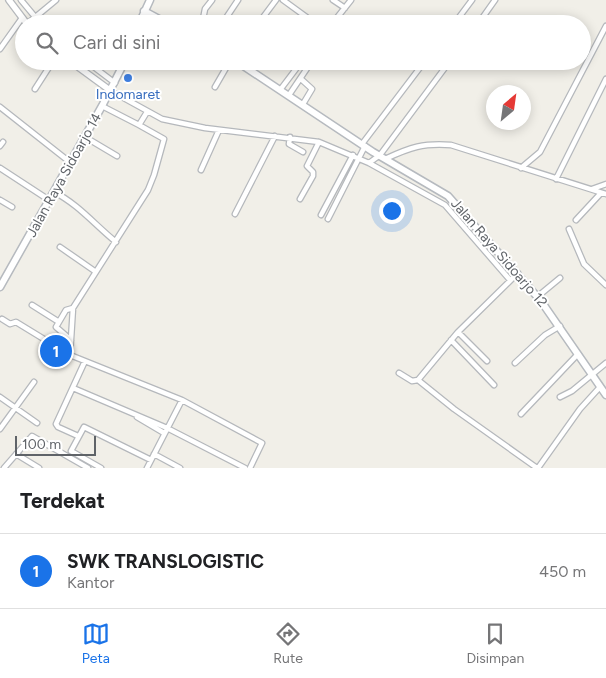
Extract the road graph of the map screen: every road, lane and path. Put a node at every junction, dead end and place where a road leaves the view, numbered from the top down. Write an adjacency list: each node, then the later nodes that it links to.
1 (9, 0): 15 (street)
2 (21, 0): 16 (street)
3 (56, 0): 17 (street)
4 (150, 0): 14 (main road)
5 (212, 0): 20 (street)
6 (238, 0): 21 (street)
7 (276, 0): 22 (street)
8 (284, 0): 23 (street)
9 (333, 0): 13 (street)
10 (351, 0): 13 (street)
11 (472, 0): 25 (street)
12 (495, 0): 26 (street)
13 (345, 8): 24 (street)
14 (144, 11): 18 (main road); 19 (main road)
15 (24, 15)
16 (27, 15)
17 (36, 15)
18 (142, 15)
19 (151, 15)
20 (204, 15)
21 (228, 15)
22 (265, 15)
23 (304, 15)
24 (339, 15)
25 (461, 15)
26 (484, 15)
27 (606, 26): 30 (street)
28 (15, 34): 29 (street)
29 (0, 49)
30 (591, 55)
31 (46, 70): 46 (street)
32 (85, 70): 44 (street)
33 (95, 70): 44 (street)
34 (121, 70): 44 (main road, Jalan Raya Sidoarjo 14)
35 (225, 70): 45 (street)
36 (250, 70): 47 (main road, Jalan Raya Sidoarjo 12)
37 (295, 70): 47 (street)
38 (306, 70): 42 (street)
39 (418, 70): 59 (street)
40 (443, 70): 62 (street)
41 (583, 70): 65 (street)
42 (301, 79): 48 (street); 49 (street)
43 (606, 79): 68 (street)
44 (113, 87): 50 (main road, Jalan Raya Sidoarjo 14); 52 (street)
45 (215, 87)
46 (34, 89)
47 (280, 90): 48 (main road, Jalan Raya Sidoarjo 12)
48 (289, 95): 49 (main road, Jalan Raya Sidoarjo 12)
49 (303, 104): 59 (main road, Jalan Raya Sidoarjo 12)
50 (102, 106): 53 (street); 56 (main road, Jalan Raya Sidoarjo 14)
51 (0, 107): 63 (street)
52 (147, 112): 53 (street); 54 (street)
53 (139, 125): 82 (street)
54 (220, 130): 55 (street); 66 (street)
55 (275, 136): 57 (street); 77 (street)
56 (85, 137): 61 (street); 63 (main road, Jalan Raya Sidoarjo 14)
57 (290, 138): 58 (street); 60 (street)
58 (319, 142): 59 (street); 73 (street)
59 (360, 151): 62 (main road, Jalan Raya Sidoarjo 12); 62 (street); 78 (street); 79 (street)
60 (303, 152)
61 (117, 156)
62 (377, 159): 65 (street); 67 (main road, Jalan Raya Sidoarjo 12); 67 (street)
63 (70, 162): 71 (main road, Jalan Raya Sidoarjo 14)
64 (0, 168): 75 (street)
65 (521, 168): 68 (street)
66 (201, 170)
67 (394, 171): 85 (main road, Jalan Raya Sidoarjo 12)
68 (556, 179): 70 (street)
69 (606, 184): 70 (street)
70 (590, 189): 72 (street)
71 (54, 192): 75 (main road, Jalan Raya Sidoarjo 14); 82 (street)
72 (604, 194): 80 (street)
73 (300, 199)
74 (0, 200): 76 (street)
75 (49, 200): 88 (main road, Jalan Raya Sidoarjo 14)
76 (12, 207)
77 (235, 214)
78 (321, 215)
79 (328, 219)
80 (576, 220)
81 (569, 229): 87 (street)
82 (116, 242): 84 (street)
83 (60, 247): 84 (street)
84 (96, 272): 91 (street)
85 (514, 277): 89 (main road, Jalan Raya Sidoarjo 12); 95 (street)
86 (560, 278): 89 (street)
87 (606, 285)
88 (0, 287)
89 (537, 297): 94 (main road, Jalan Raya Sidoarjo 12)
90 (32, 305): 93 (street)
91 (73, 308): 93 (street); 96 (street)
92 (2, 319): 98 (street)
93 (59, 322): 96 (street)
94 (557, 328): 99 (main road, Jalan Raya Sidoarjo 12); 102 (street)
95 (458, 332): 97 (street); 101 (street)
96 (71, 340): 98 (street)
97 (451, 340): 106 (street); 108 (street)
98 (70, 355): 100 (street)
99 (576, 356): 105 (main road, Jalan Raya Sidoarjo 12); 116 (street)
100 (85, 361): 109 (street); 114 (street)
101 (487, 361)
102 (515, 363)
103 (606, 363): 105 (street)
104 (400, 373): 106 (street)
105 (589, 377): 110 (main road, Jalan Raya Sidoarjo 12); 113 (street)
106 (418, 380): 124 (street)
107 (34, 382): 115 (street)
108 (494, 385)
109 (73, 388): 119 (street); 120 (street)
110 (597, 389): 111 (main road, Jalan Raya Sidoarjo 12); 133 (street)
111 (606, 395)
112 (0, 397): 115 (street)
113 (560, 397)
114 (182, 400): 119 (street); 132 (street)
115 (17, 408): 117 (street); 118 (street)
116 (521, 414)
117 (38, 423)
118 (0, 429)
119 (166, 430): 122 (street); 131 (street)
120 (78, 436): 123 (street); 128 (street)
121 (16, 454): 125 (street); 126 (street); 127 (street)
122 (154, 454): 123 (street); 130 (street)
123 (151, 460): 129 (street)
124 (530, 466): 133 (street)
125 (4, 468)
126 (40, 468)
127 (88, 468)
128 (101, 468)
129 (147, 468)
130 (180, 468)
131 (245, 468)
132 (250, 468)
133 (537, 468)

